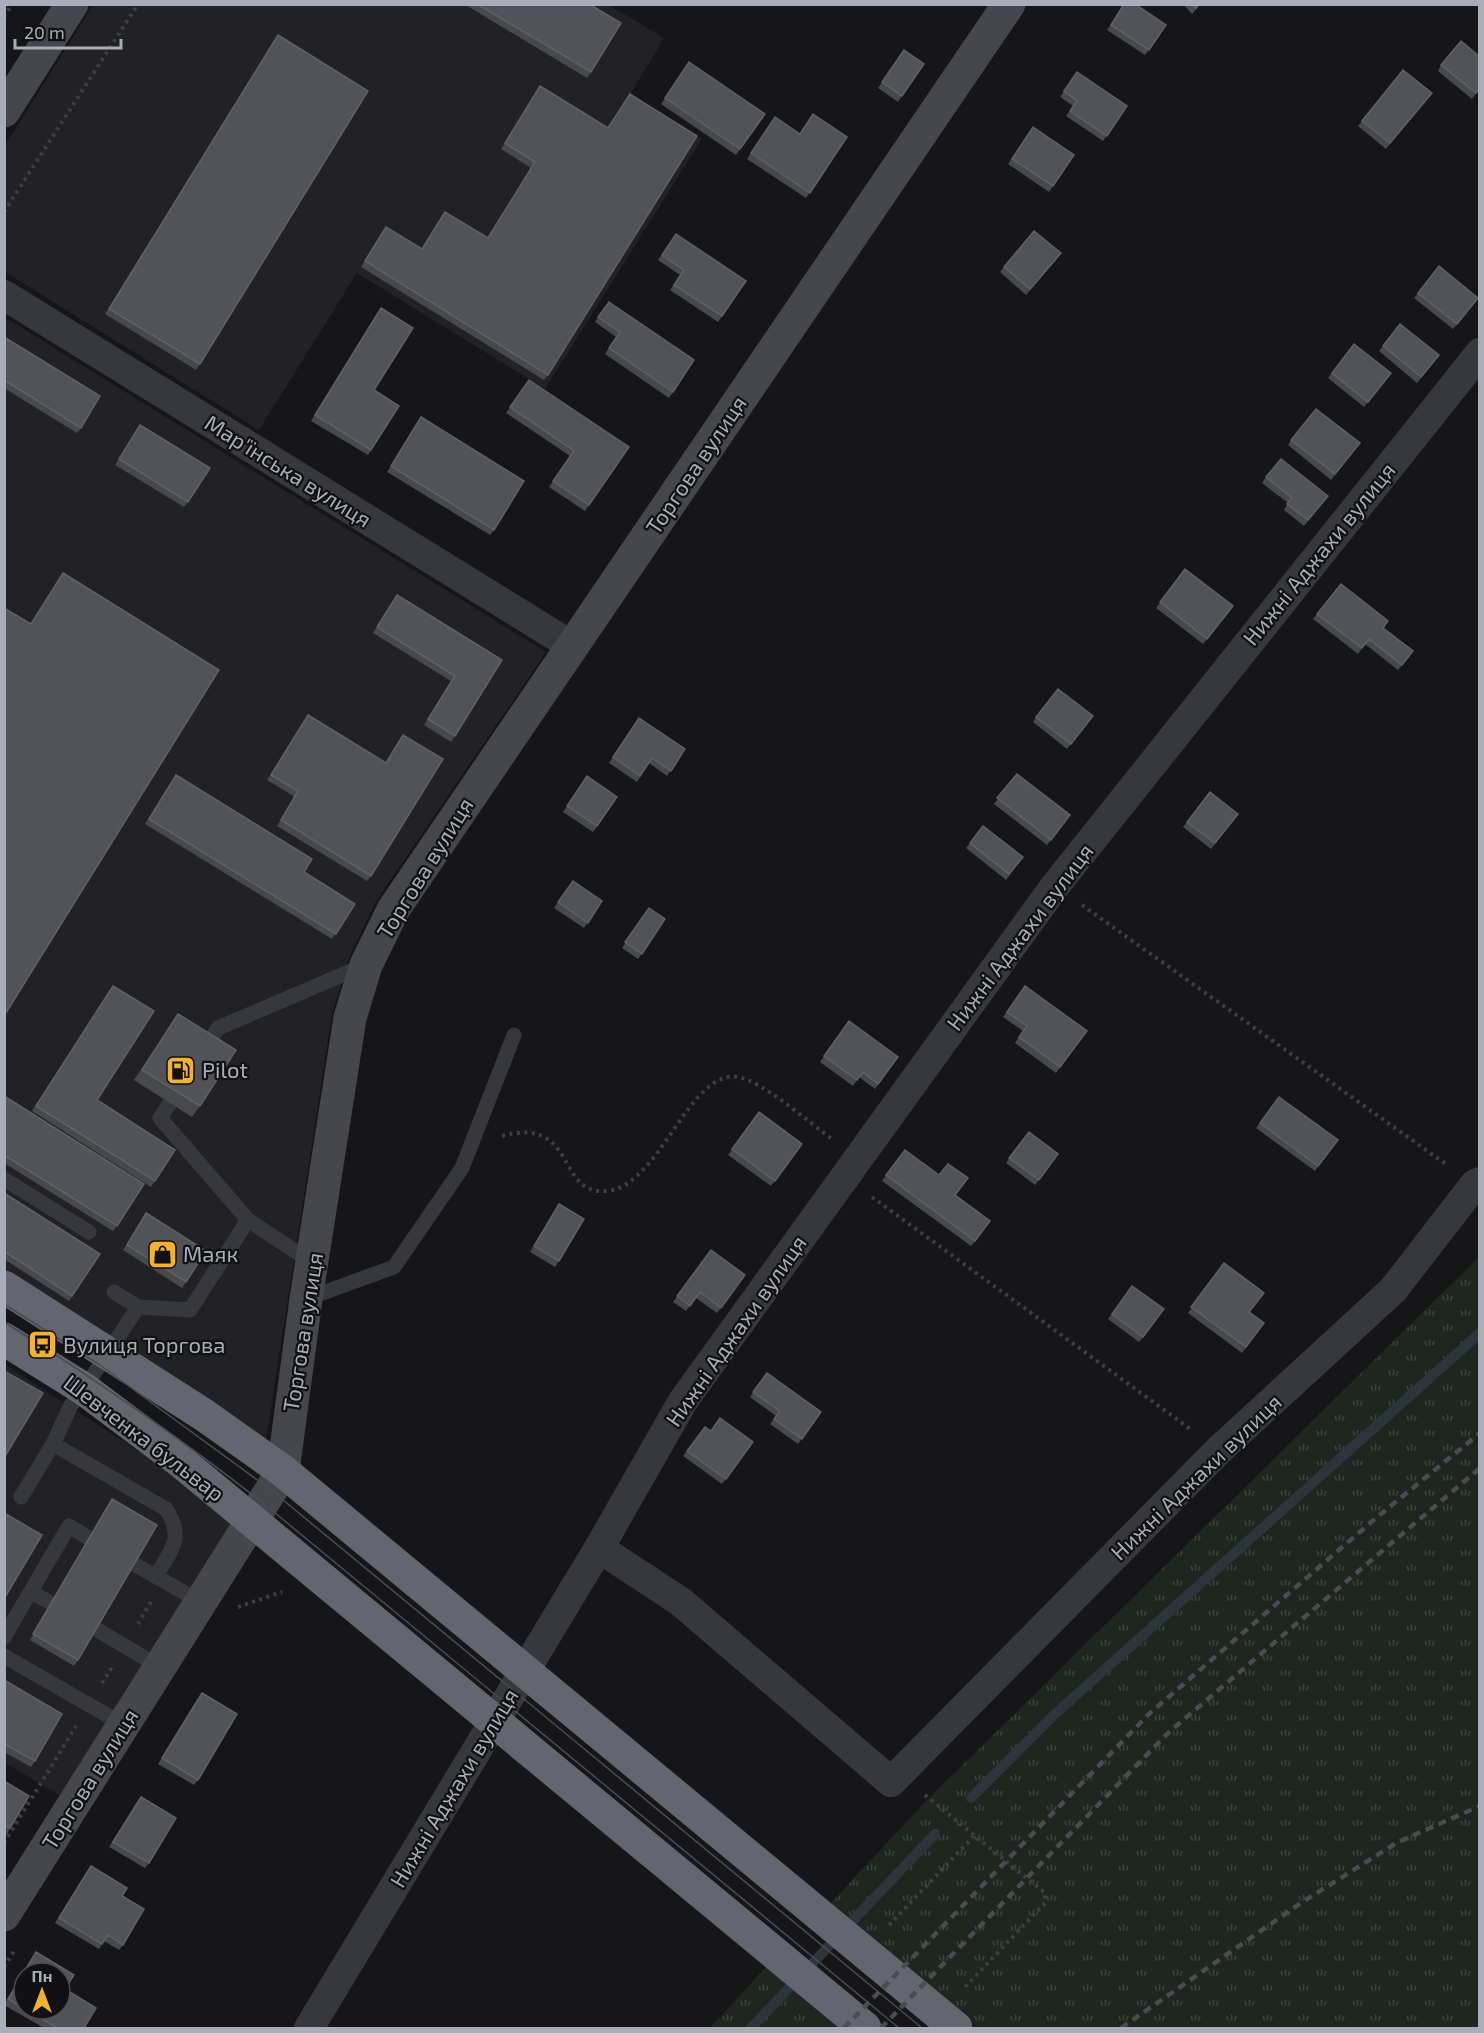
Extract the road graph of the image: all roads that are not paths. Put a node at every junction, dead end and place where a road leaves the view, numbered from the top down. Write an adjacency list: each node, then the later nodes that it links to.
1 (72, 4): 3 (street)
2 (1009, 4): 6 (street, Торгова вулиця)
3 (4, 111)
4 (4, 295): 6 (street, Мар'їнська вулиця)
5 (1479, 353): 28 (street, Нижні Аджахи вулиця)
6 (572, 646): 7 (street, Торгова вулиця)
7 (366, 965): 9 (lane); 15 (street, Торгова вулиця)
8 (514, 1035): 18 (lane)
9 (206, 1047)
10 (170, 1103): 13 (lane)
11 (4, 1179): 14 (lane)
12 (1477, 1183): 28 (street, Нижні Аджахи вулиця)
13 (248, 1220): 15 (lane); 19 (lane)
14 (89, 1232)
15 (314, 1263): 18 (street, Торгова вулиця)
16 (4, 1287): 21 (highway, Шевченка бульвар)
17 (114, 1292): 19 (lane)
18 (306, 1299): 24 (street, Торгова вулиця)
19 (138, 1307): 21 (lane)
20 (4, 1339): 22 (highway, Шевченка бульвар)
21 (108, 1353): 22 (lane); 24 (highway, Шевченка бульвар)
22 (84, 1389): 23 (lane); 26 (highway, Шевченка бульвар)
23 (52, 1444): 25 (lane); 30 (lane)
24 (283, 1472): 26 (street, Торгова вулиця); 42 (highway, Шевченка бульвар)
25 (21, 1497)
26 (252, 1521): 32 (street, Торгова вулиця); 41 (highway, Шевченка бульвар)
27 (89, 1538): 31 (lane)
28 (599, 1548): 40 (street, Нижні Аджахи вулиця)
29 (134, 1564): 30 (lane)
30 (160, 1578): 32 (lane)
31 (31, 1592): 33 (lane); 35 (lane)
32 (201, 1602): 37 (street, Торгова вулиця)
33 (51, 1603)
34 (96, 1629): 37 (lane)
35 (4, 1637)
36 (4, 1656): 38 (lane)
37 (160, 1667): 38 (street, Торгова вулиця)
38 (124, 1725): 39 (street, Торгова вулиця)
39 (4, 1915)
40 (309, 2028)
41 (865, 2028)
42 (956, 2028)

